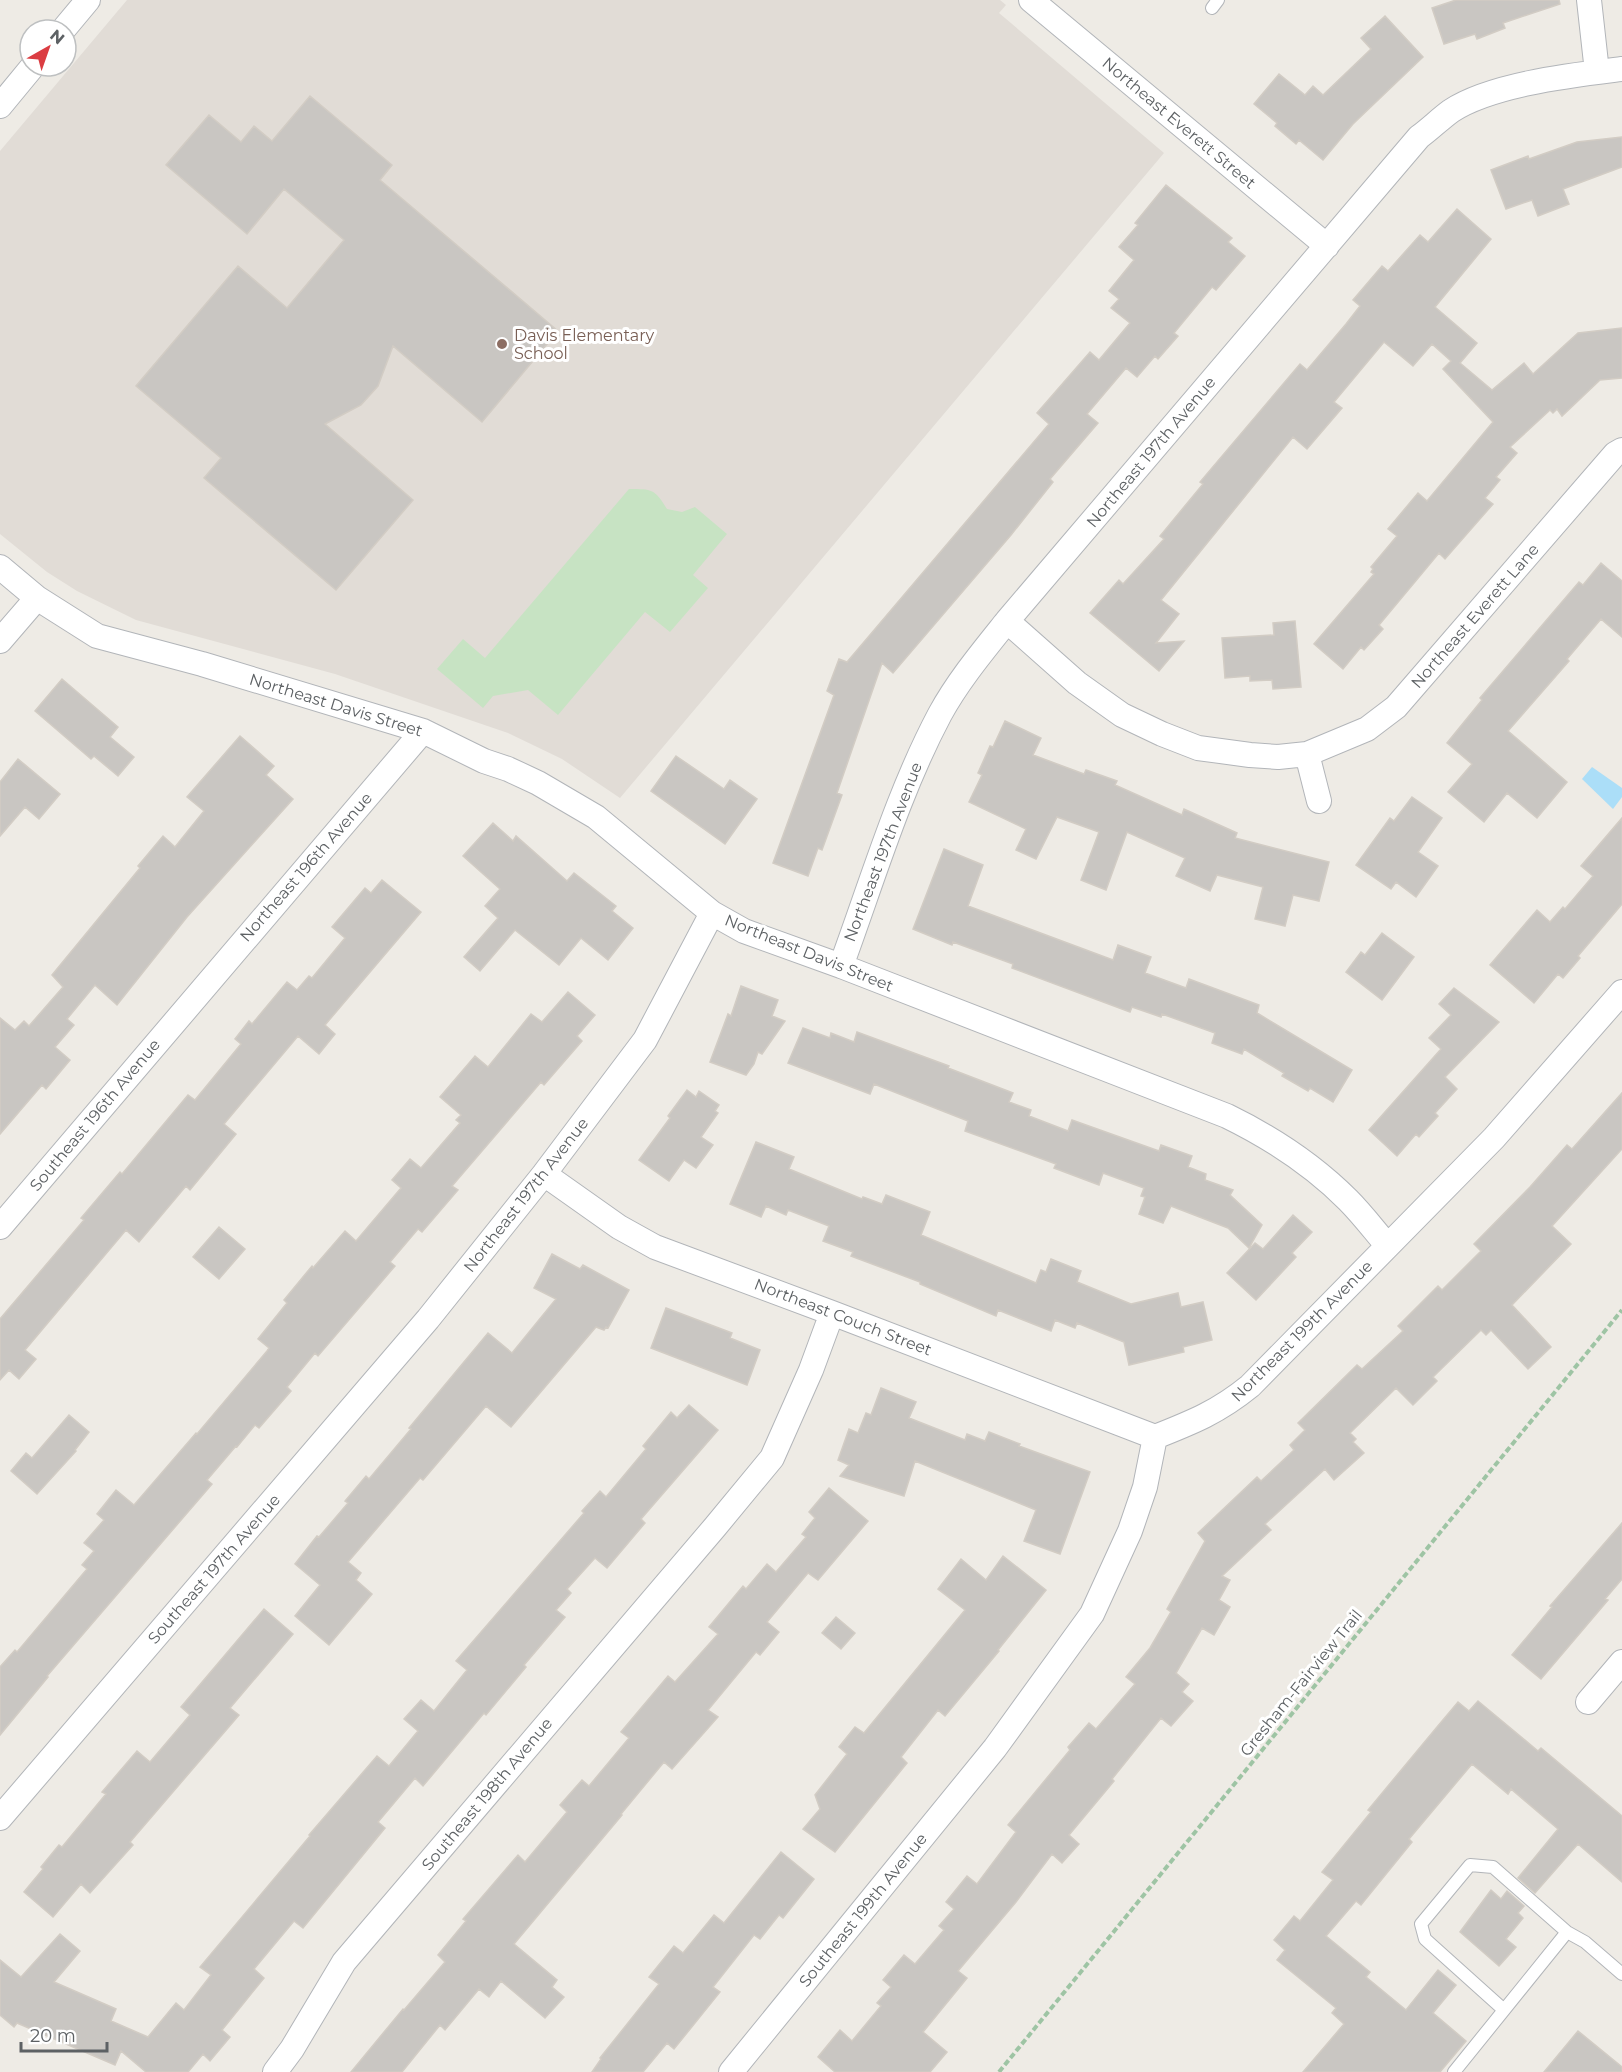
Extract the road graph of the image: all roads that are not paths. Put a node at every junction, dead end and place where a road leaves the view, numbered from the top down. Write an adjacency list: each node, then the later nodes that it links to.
1 (88, 0): 4 (street)
2 (1031, 0): 9 (street, Northeast Everett Street)
3 (1589, 0): 6 (street)
4 (73, 18)
5 (1622, 69): 6 (street, Northeast 197th Avenue)
6 (1597, 72): 9 (street, Northeast 197th Avenue)
7 (20, 78): 8 (street)
8 (3, 94)
9 (1327, 246): 13 (street, Northeast 197th Avenue)
10 (1622, 450): 16 (street, Northeast Everett Lane)
11 (0, 567): 12 (street, Northeast Davis Street)
12 (37, 598): 14 (street); 15 (street, Northeast Davis Street)
13 (1007, 621): 16 (street, Northeast Everett Lane); 19 (street, Northeast 197th Avenue)
14 (0, 641)
15 (423, 731): 18 (street, Northeast Davis Street); 21 (street, Northeast 196th Avenue)
16 (1307, 754): 17 (street)
17 (1319, 801)
18 (712, 913): 19 (street, Northeast Davis Street); 22 (street, Northeast 197th Avenue)
19 (841, 966): 24 (street, Northeast Davis Street)
20 (1622, 992): 24 (street, Northeast 199th Avenue)
21 (190, 1003): 23 (street, Southeast 196th Avenue)
22 (544, 1174): 25 (street, Northeast Couch Street); 26 (street, Northeast 197th Avenue)
23 (0, 1227)
24 (1387, 1245): 27 (street, Northeast 199th Avenue)
25 (832, 1313): 27 (street, Northeast Couch Street); 34 (street, Southeast 198th Avenue)
26 (428, 1319): 30 (street, Southeast 197th Avenue)
27 (1155, 1437): 35 (street, Southeast 199th Avenue)
28 (1622, 1662): 29 (street)
29 (1588, 1702)
30 (0, 1818)
31 (1567, 1932): 32 (lane); 33 (lane); 33 (lane)
32 (1622, 1974)
33 (1504, 2010): 36 (lane)
34 (275, 2072)
35 (731, 2072)
36 (1454, 2072)

